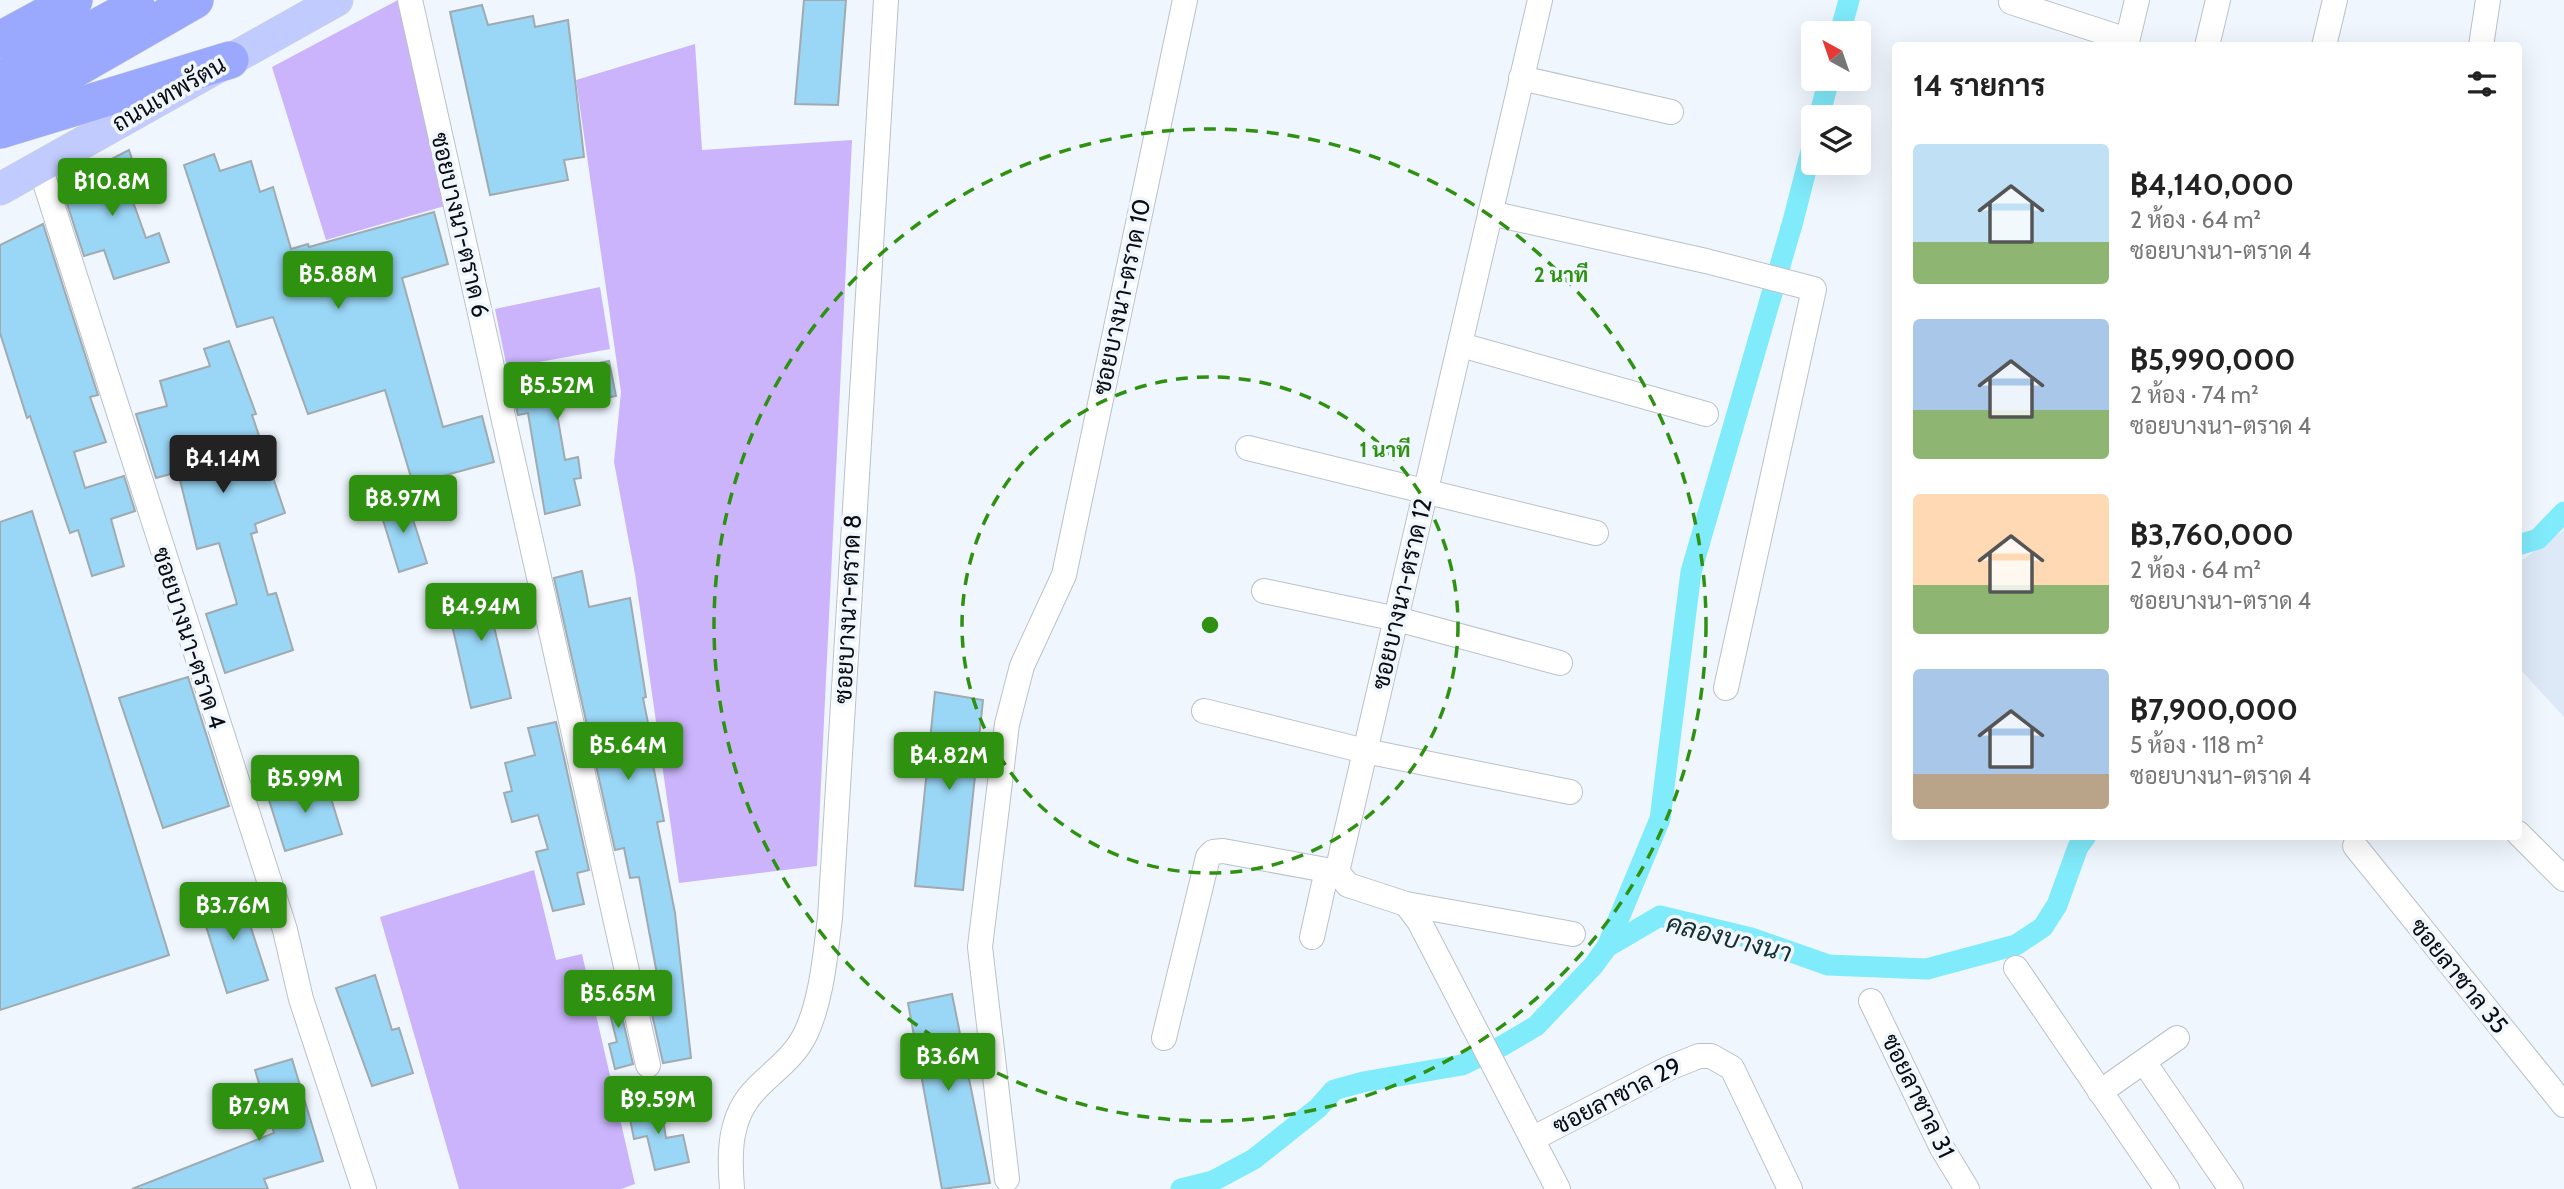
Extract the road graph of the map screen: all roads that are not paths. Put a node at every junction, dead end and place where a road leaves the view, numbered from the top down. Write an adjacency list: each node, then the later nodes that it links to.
1 (74, 0): 14 (highway)
2 (146, 0): 22 (highway)
3 (195, 0): 23 (highway)
4 (337, 0): 20 (main road, ถนนเทพรัตน)
5 (410, 0): 53 (street, ซอยบางนา-ตราด 6)
6 (886, 0): 60 (street, ซอยบางนา-ตราด 8)
7 (1185, 0): 57 (street, ซอยบางนา-ตราด 10)
8 (1540, 0): 21 (street, ซอยบางนา-ตราด 12)
9 (2137, 0): 16 (street)
10 (2218, 0): 17 (street)
11 (2335, 0): 18 (street)
12 (2488, 0): 19 (street)
13 (2011, 2): 15 (street)
14 (0, 40)
15 (2124, 42)
16 (2127, 42)
17 (2208, 42)
18 (2325, 42)
19 (2482, 42)
20 (230, 60): 25 (highway); 26 (main road, ถนนเทพรัตน)
21 (1521, 78): 24 (street); 28 (street, ซอยบางนา-ตราด 12)
22 (0, 80)
23 (0, 111)
24 (1671, 112)
25 (0, 130)
26 (40, 167): 27 (main road, ถนนเทพรัตน); 59 (street, ซอยบางนา-ตราด 4)
27 (0, 189)
28 (1490, 213): 29 (street, ซอยบางนา-ตราด 12); 37 (street)
29 (1461, 345): 30 (street); 32 (street, ซอยบางนา-ตราด 12)
30 (1706, 414)
31 (1248, 448): 32 (street)
32 (1426, 489): 33 (street); 35 (street, ซอยบางนา-ตราด 12)
33 (1596, 534)
34 (1264, 591): 35 (street)
35 (1397, 619): 36 (street); 39 (street, ซอยบางนา-ตราด 12)
36 (1560, 663)
37 (1726, 688)
38 (1204, 711): 39 (street)
39 (1365, 751): 40 (street); 43 (street, ซอยบางนา-ตราด 12)
40 (1570, 792)
41 (2522, 837): 44 (street)
42 (2355, 846): 55 (street, ซอยลาซาล 35)
43 (1332, 871): 45 (street); 47 (street, ซอยบางนา-ตราด 12); 50 (street)
44 (2564, 879)
45 (1406, 904): 46 (street); 56 (street, ซอยลาซาล 29)
46 (1573, 934)
47 (1312, 937)
48 (2016, 968): 54 (street)
49 (1871, 1001): 63 (street, ซอยลาซาล 31)
50 (1164, 1038)
51 (2177, 1038): 52 (street)
52 (2144, 1062): 54 (street); 58 (street)
53 (648, 1065)
54 (2100, 1092): 64 (street)
55 (2564, 1105)
56 (1534, 1138): 61 (street, ซอยลาซาล 29); 62 (street, ซอยลาซาล 29)
57 (1007, 1179)
58 (2224, 1187)
59 (364, 1189)
60 (732, 1189)
61 (1559, 1189)
62 (1790, 1189)
63 (1967, 1189)
64 (2167, 1189)

